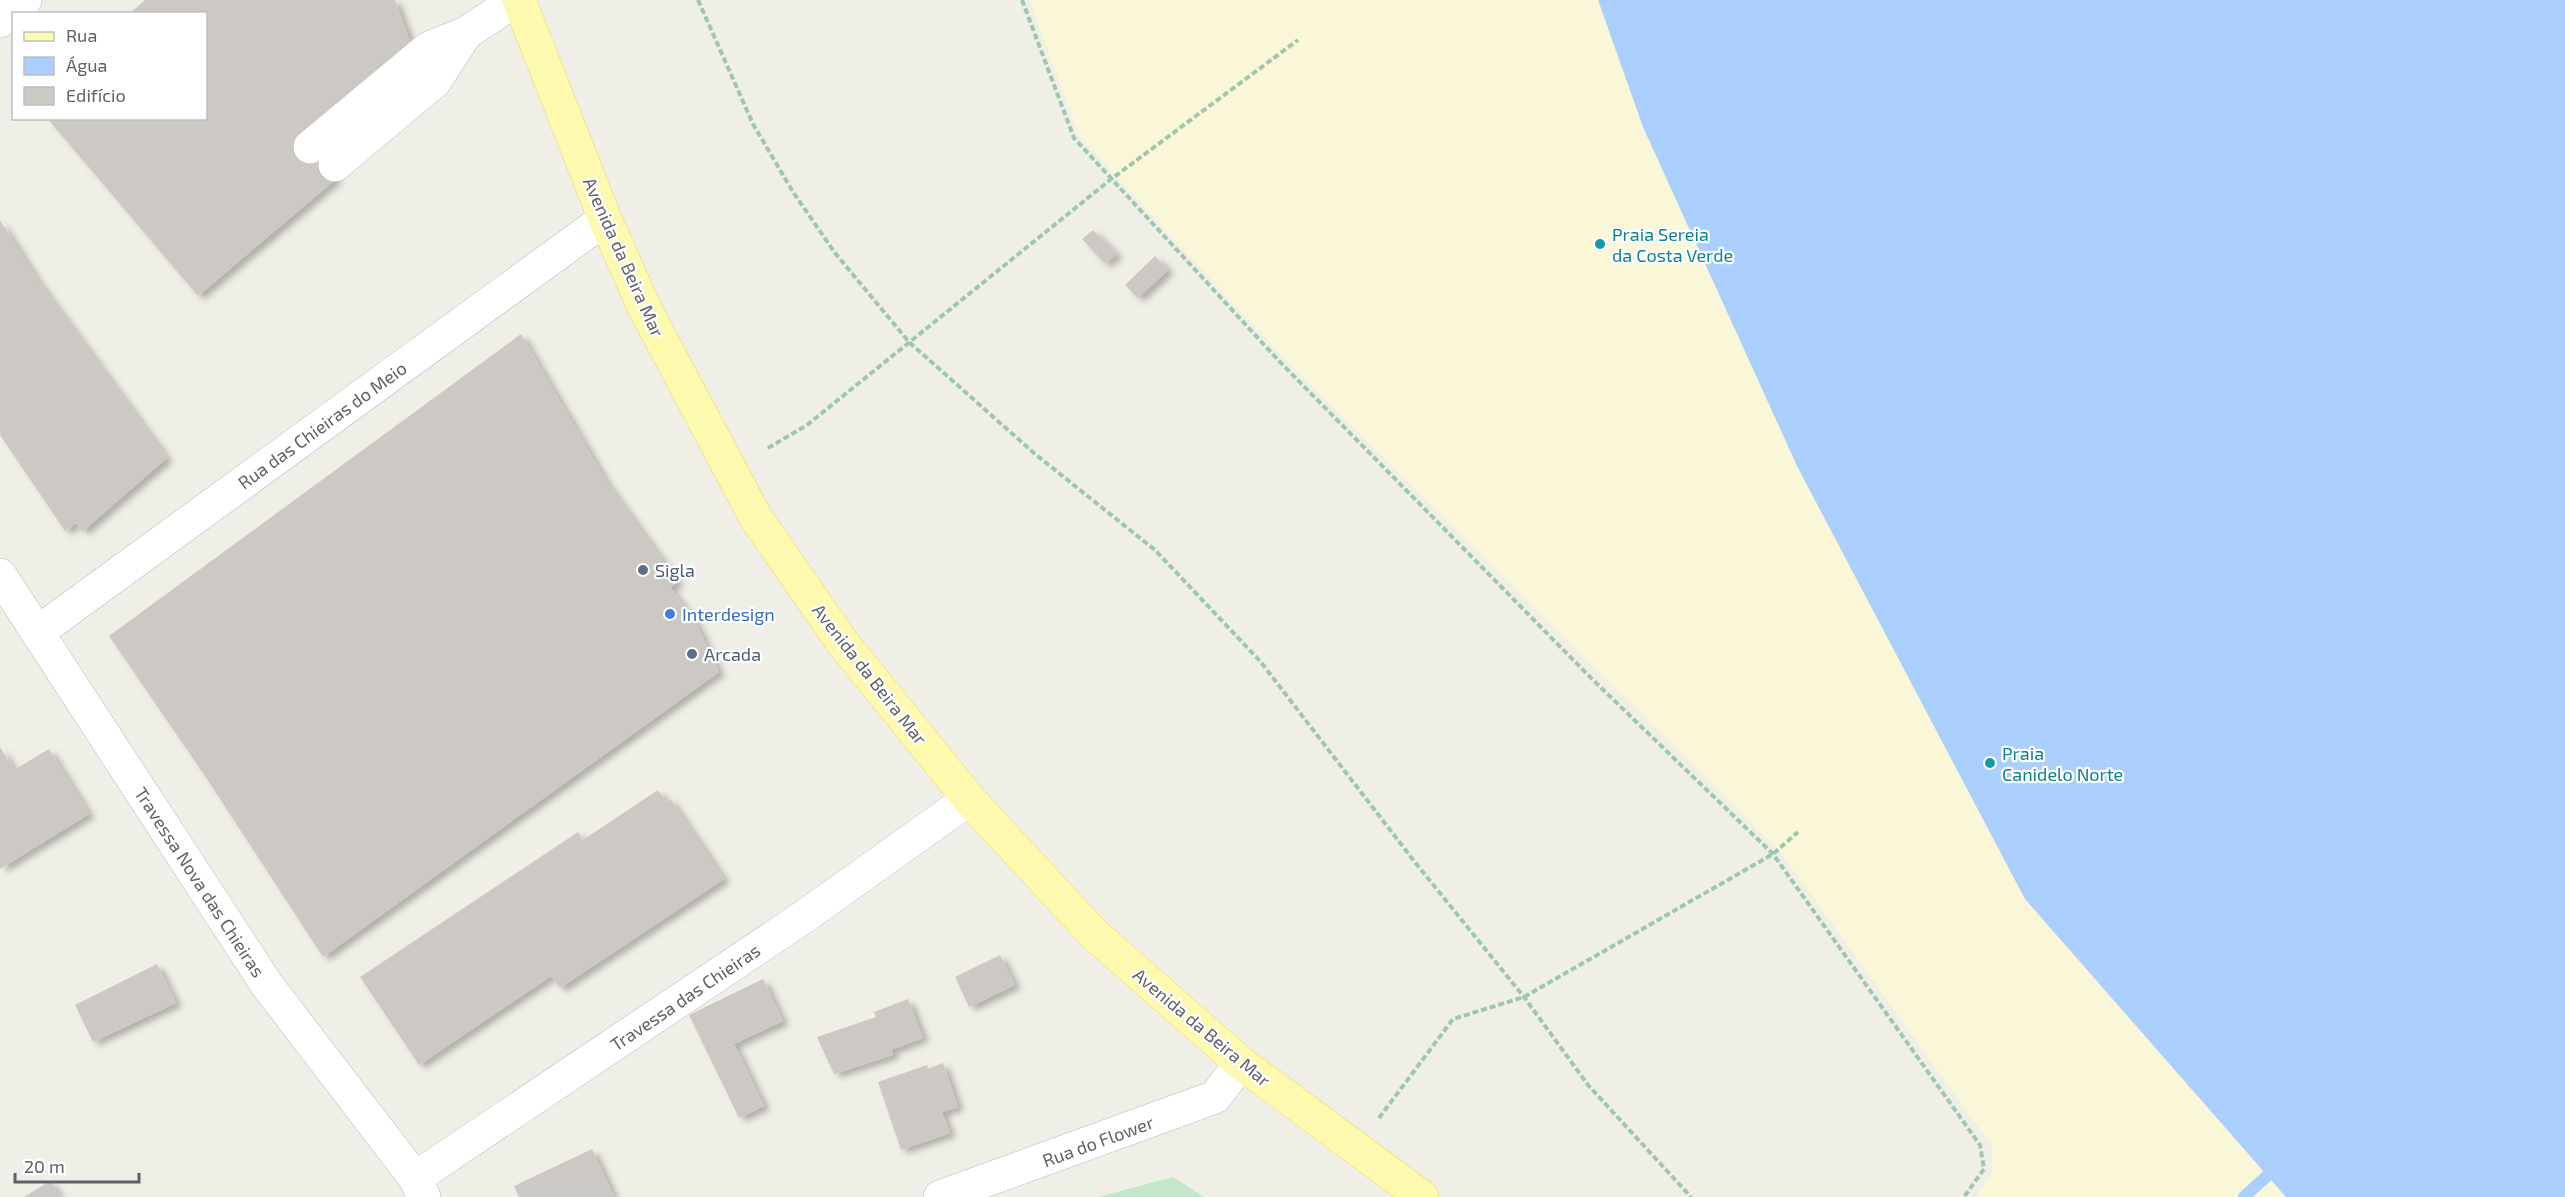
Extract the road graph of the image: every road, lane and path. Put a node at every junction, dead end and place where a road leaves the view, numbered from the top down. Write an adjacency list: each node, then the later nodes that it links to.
1 (25, 0): 5 (street)
2 (517, 0): 7 (street); 9 (main road, Avenida da Beira Mar)
3 (698, 0): 10 (path)
4 (1022, 0): 8 (path)
5 (0, 21)
6 (1298, 40): 8 (path)
7 (322, 156)
8 (1110, 180): 10 (path); 16 (path)
9 (605, 219): 13 (street, Rua das Chieiras do Meio); 14 (main road, Avenida da Beira Mar)
10 (909, 342): 11 (path); 17 (path)
11 (768, 448)
12 (0, 575): 13 (street, Travessa Nova das Chieiras)
13 (38, 632): 20 (street, Travessa Nova das Chieiras)
14 (969, 799): 18 (main road, Avenida da Beira Mar); 20 (street, Travessa das Chieiras)
15 (1798, 832): 16 (path)
16 (1773, 854): 17 (path); 24 (path)
17 (1524, 997): 19 (path); 23 (path)
18 (1241, 1063): 21 (street, Rua do Flower); 22 (main road, Avenida da Beira Mar)
19 (1378, 1120)
20 (420, 1188)
21 (940, 1197)
22 (1422, 1197)
23 (1691, 1197)
24 (1964, 1197)

